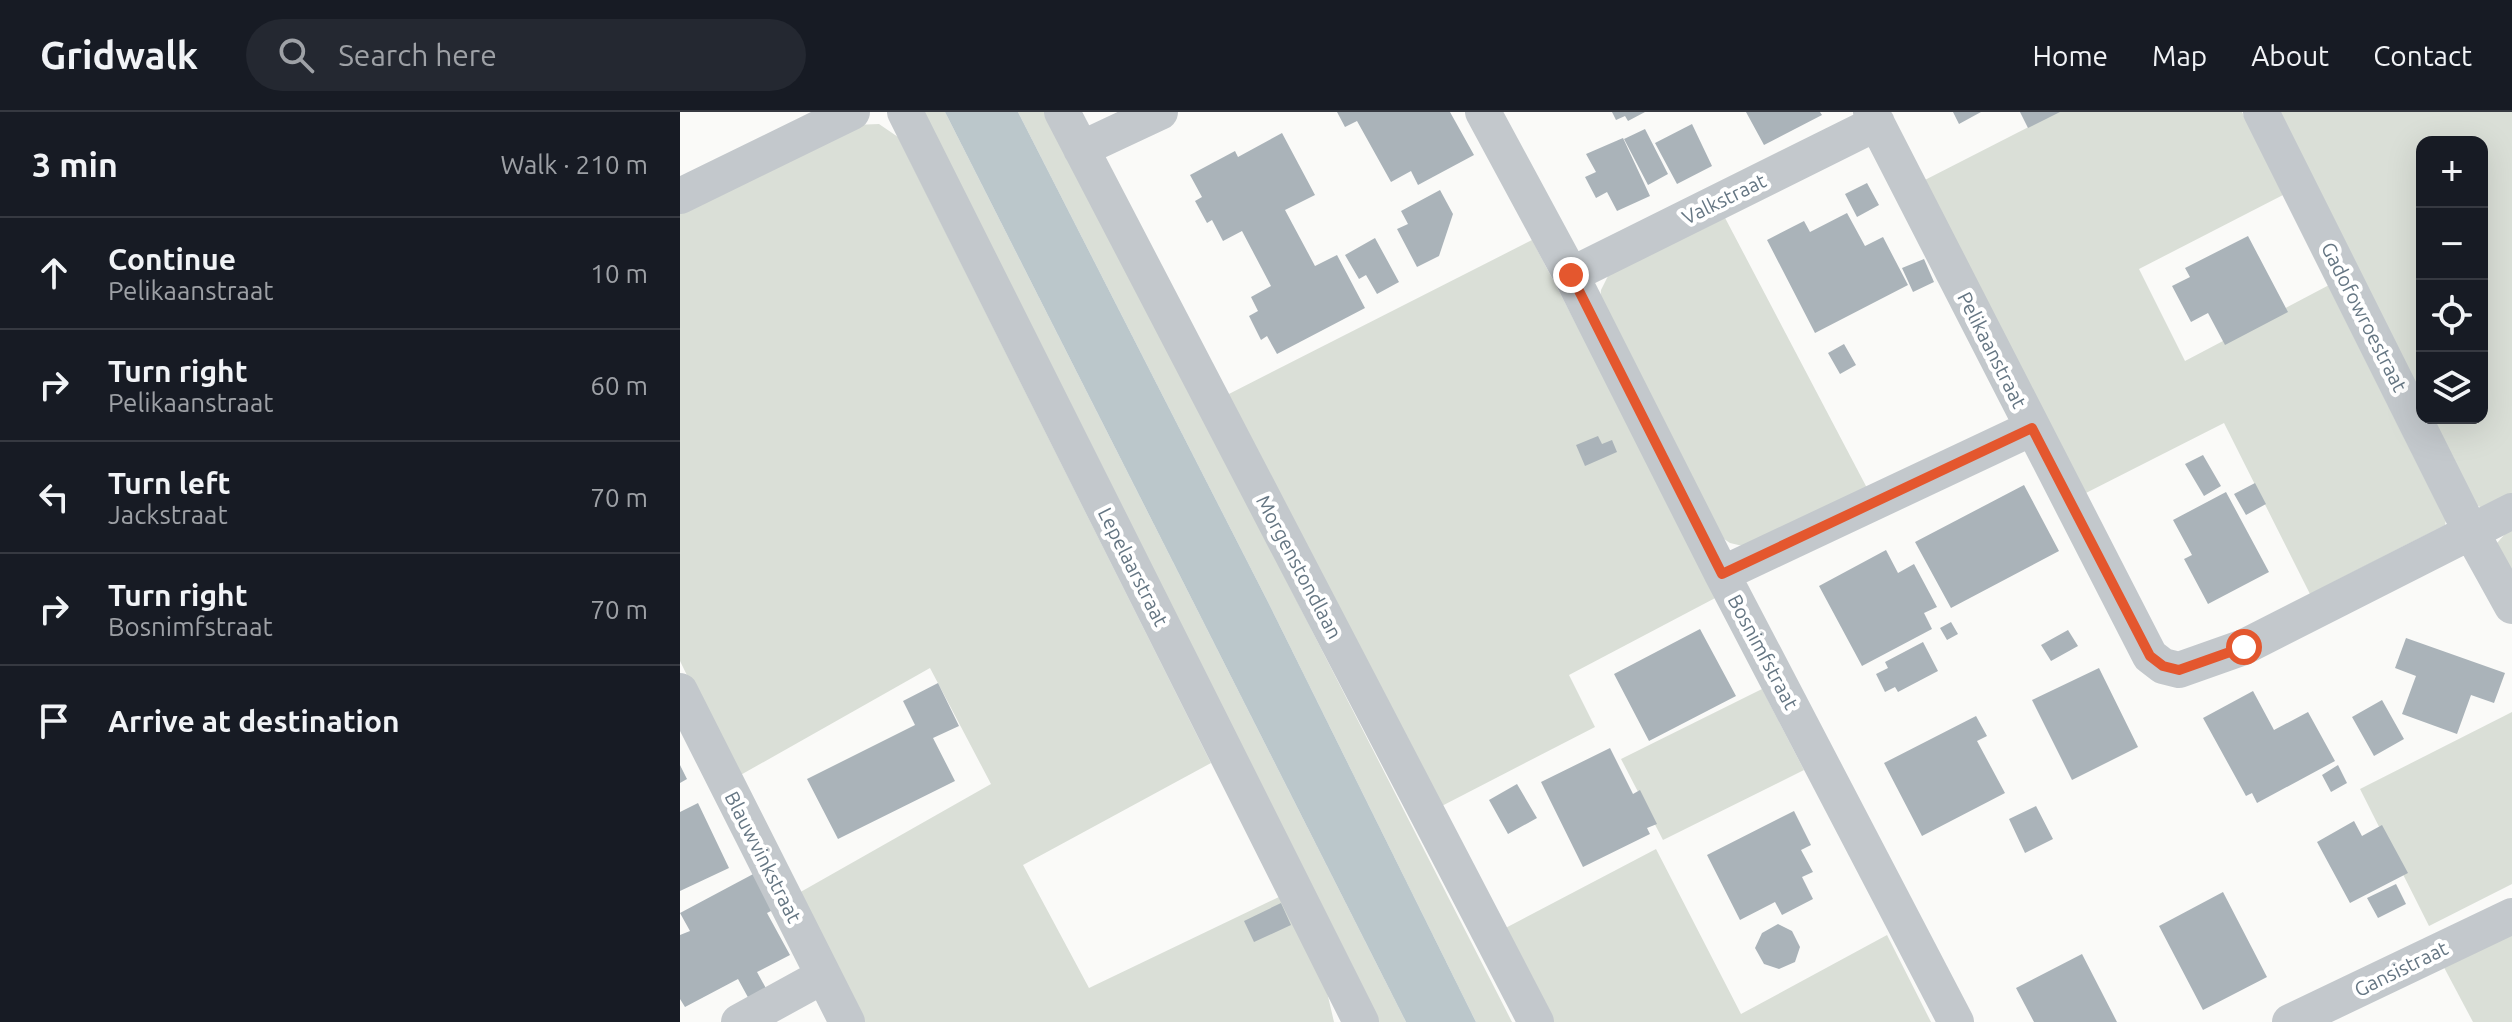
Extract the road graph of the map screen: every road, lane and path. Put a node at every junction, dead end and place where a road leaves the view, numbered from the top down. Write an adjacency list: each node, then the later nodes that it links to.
1 (852, 112): 9 (street)
2 (905, 112): 21 (street, Lepelaarstraat)
3 (1062, 112): 8 (street, Morgenstondlaan)
4 (1160, 112): 8 (street)
5 (1483, 112): 10 (street, Bosnimfstraat)
6 (2261, 112): 13 (street, Gadofowroestraat)
7 (1874, 118): 10 (street, Valkstraat); 11 (street, Pelikaanstraat)
8 (1081, 149): 22 (street, Morgenstondlaan)
9 (680, 196)
10 (1571, 275): 14 (street, Bosnimfstraat)
11 (2032, 428): 13 (street, Pelikaanstraat); 14 (street)
12 (2512, 511): 13 (street, Pelikaanstraat)
13 (2471, 532): 15 (street, Gadofowroestraat)
14 (1722, 574): 23 (street, Bosnimfstraat)
15 (2512, 606)
16 (680, 691): 18 (street, Blauwvinkstraat)
17 (2512, 916): 24 (street, Gansistraat)
18 (823, 976): 19 (street); 20 (street, Blauwvinkstraat)
19 (739, 1022)
20 (847, 1022)
21 (1361, 1022)
22 (1536, 1022)
23 (1956, 1022)
24 (2290, 1022)

